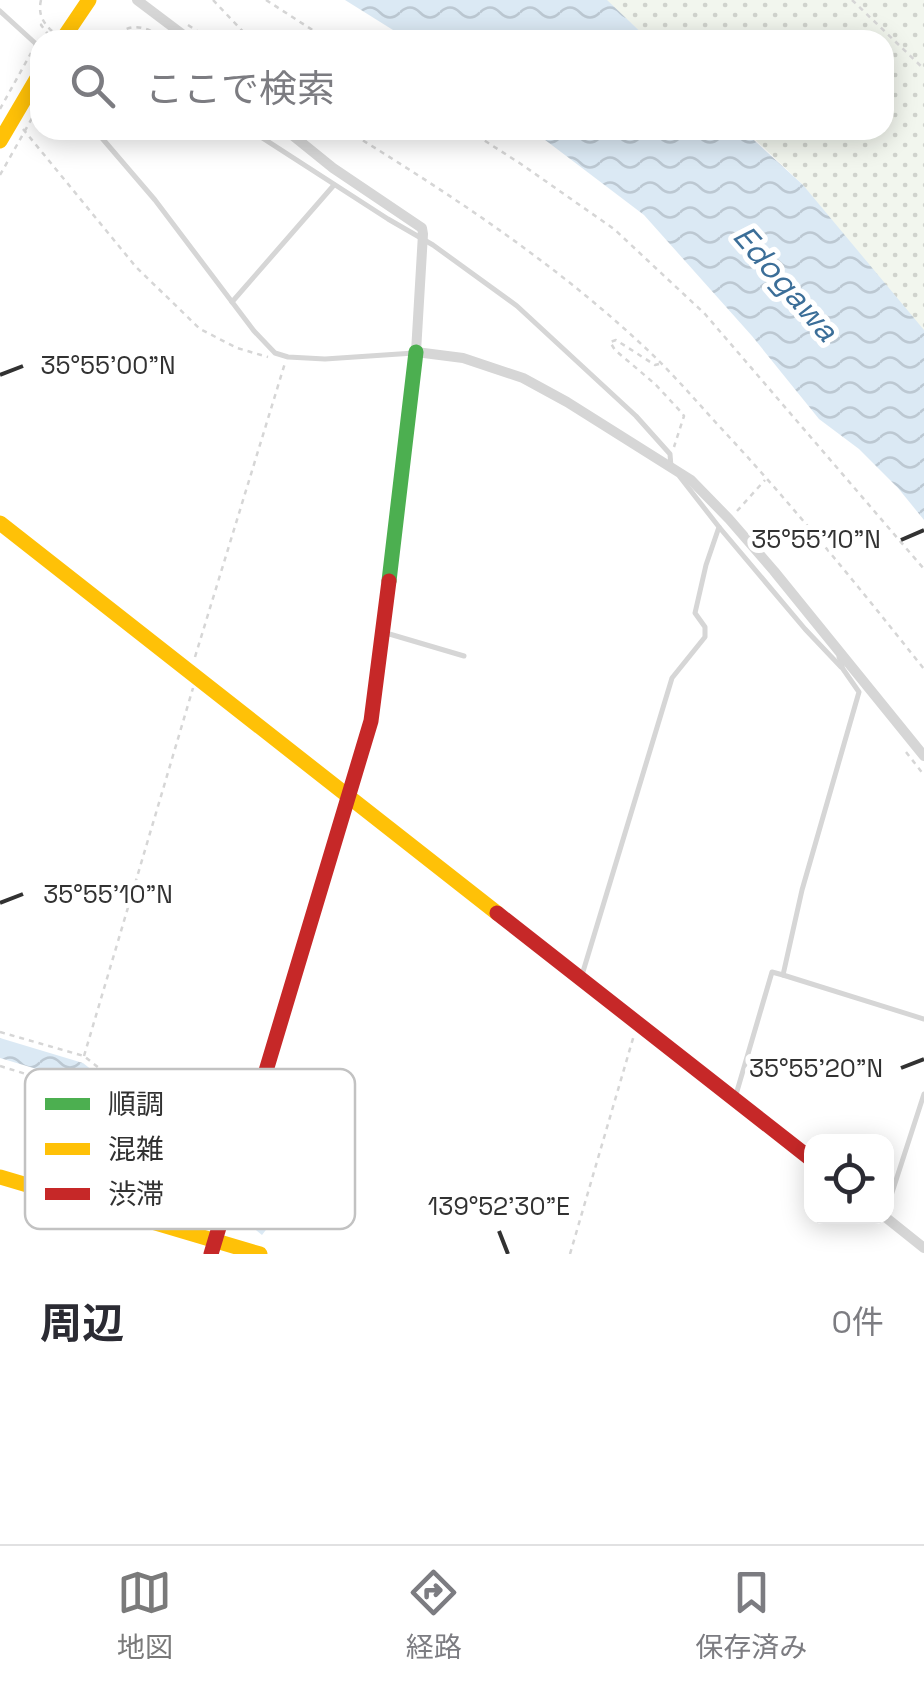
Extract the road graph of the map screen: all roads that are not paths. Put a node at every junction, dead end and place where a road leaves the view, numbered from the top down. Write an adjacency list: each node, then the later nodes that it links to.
1 (88, 0): 4 (street)
2 (137, 0): 5 (street)
3 (0, 11): 6 (lane)
4 (65, 30)
5 (177, 30)
6 (30, 39)
7 (30, 90): 11 (street)
8 (105, 140): 14 (lane)
9 (265, 140): 12 (lane)
10 (298, 140): 13 (street)
11 (0, 141)
12 (334, 186): 13 (lane); 14 (lane)
13 (423, 240): 15 (street); 16 (lane)
14 (232, 302): 15 (lane)
15 (416, 352): 16 (street); 19 (street)
16 (674, 469): 18 (lane); 20 (street)
17 (0, 523): 24 (street)
18 (719, 527): 22 (lane); 26 (lane)
19 (384, 633): 21 (lane); 24 (street)
20 (834, 643): 22 (lane); 23 (street)
21 (464, 656)
22 (843, 669): 25 (lane)
23 (924, 756)
24 (349, 796): 26 (street); 28 (street)
25 (783, 975): 27 (lane); 30 (lane)
26 (581, 978): 30 (street)
27 (924, 1019)
28 (267, 1069)
29 (924, 1094): 34 (lane)
30 (734, 1100): 31 (street)
31 (804, 1154)
32 (0, 1177): 33 (street)
33 (25, 1185)
34 (894, 1187)
35 (894, 1223): 38 (street)
36 (158, 1229): 37 (street)
37 (213, 1247): 39 (street)
38 (924, 1248)
39 (260, 1254)

